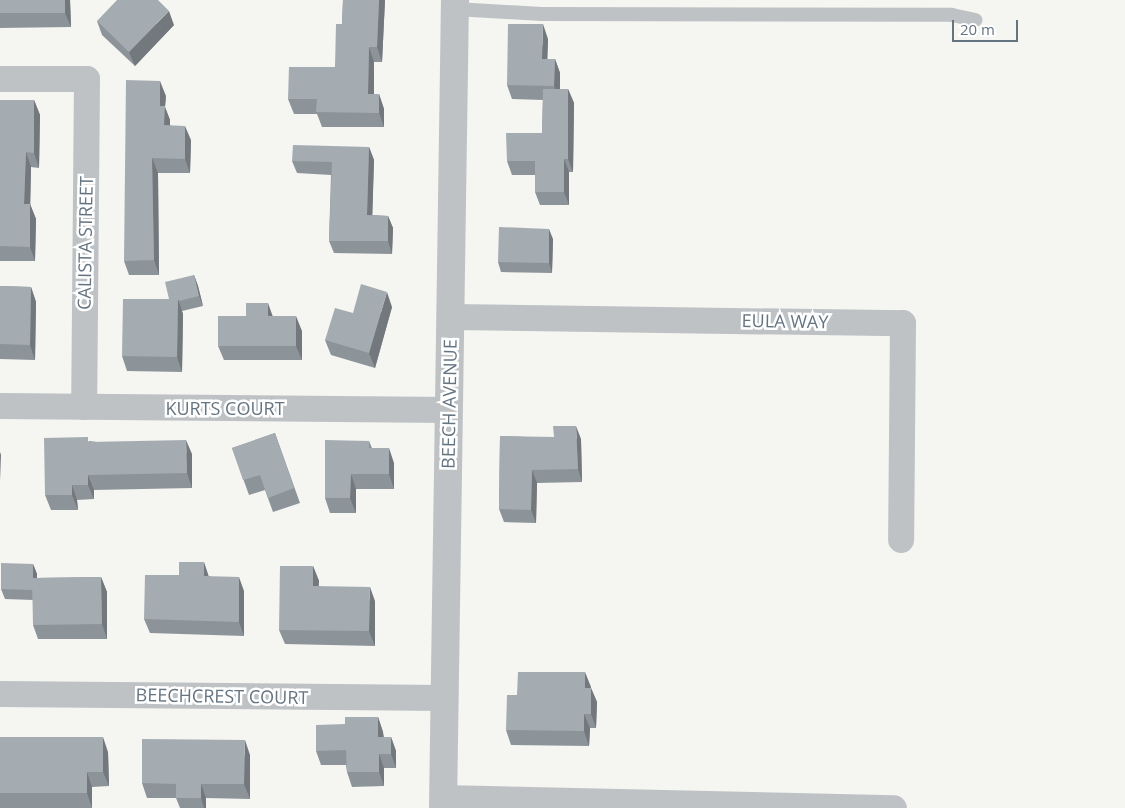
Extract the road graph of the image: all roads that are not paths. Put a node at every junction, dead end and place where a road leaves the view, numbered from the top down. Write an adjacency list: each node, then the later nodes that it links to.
1 (455, 4): 2 (lane); 4 (street, BEECH AVENUE)
2 (975, 20)
3 (0, 79): 6 (street, CALISTA STREET)
4 (450, 317): 7 (street, BEECH AVENUE); 8 (street, EULA WAY)
5 (0, 406): 6 (street, KURTS COURT)
6 (84, 407): 7 (street, KURTS COURT)
7 (449, 410): 10 (street, BEECH AVENUE)
8 (901, 540)
9 (0, 694): 10 (street, BEECHCREST COURT)
10 (445, 698): 11 (street, BEECH AVENUE)
11 (443, 803): 12 (street)
12 (894, 808)

